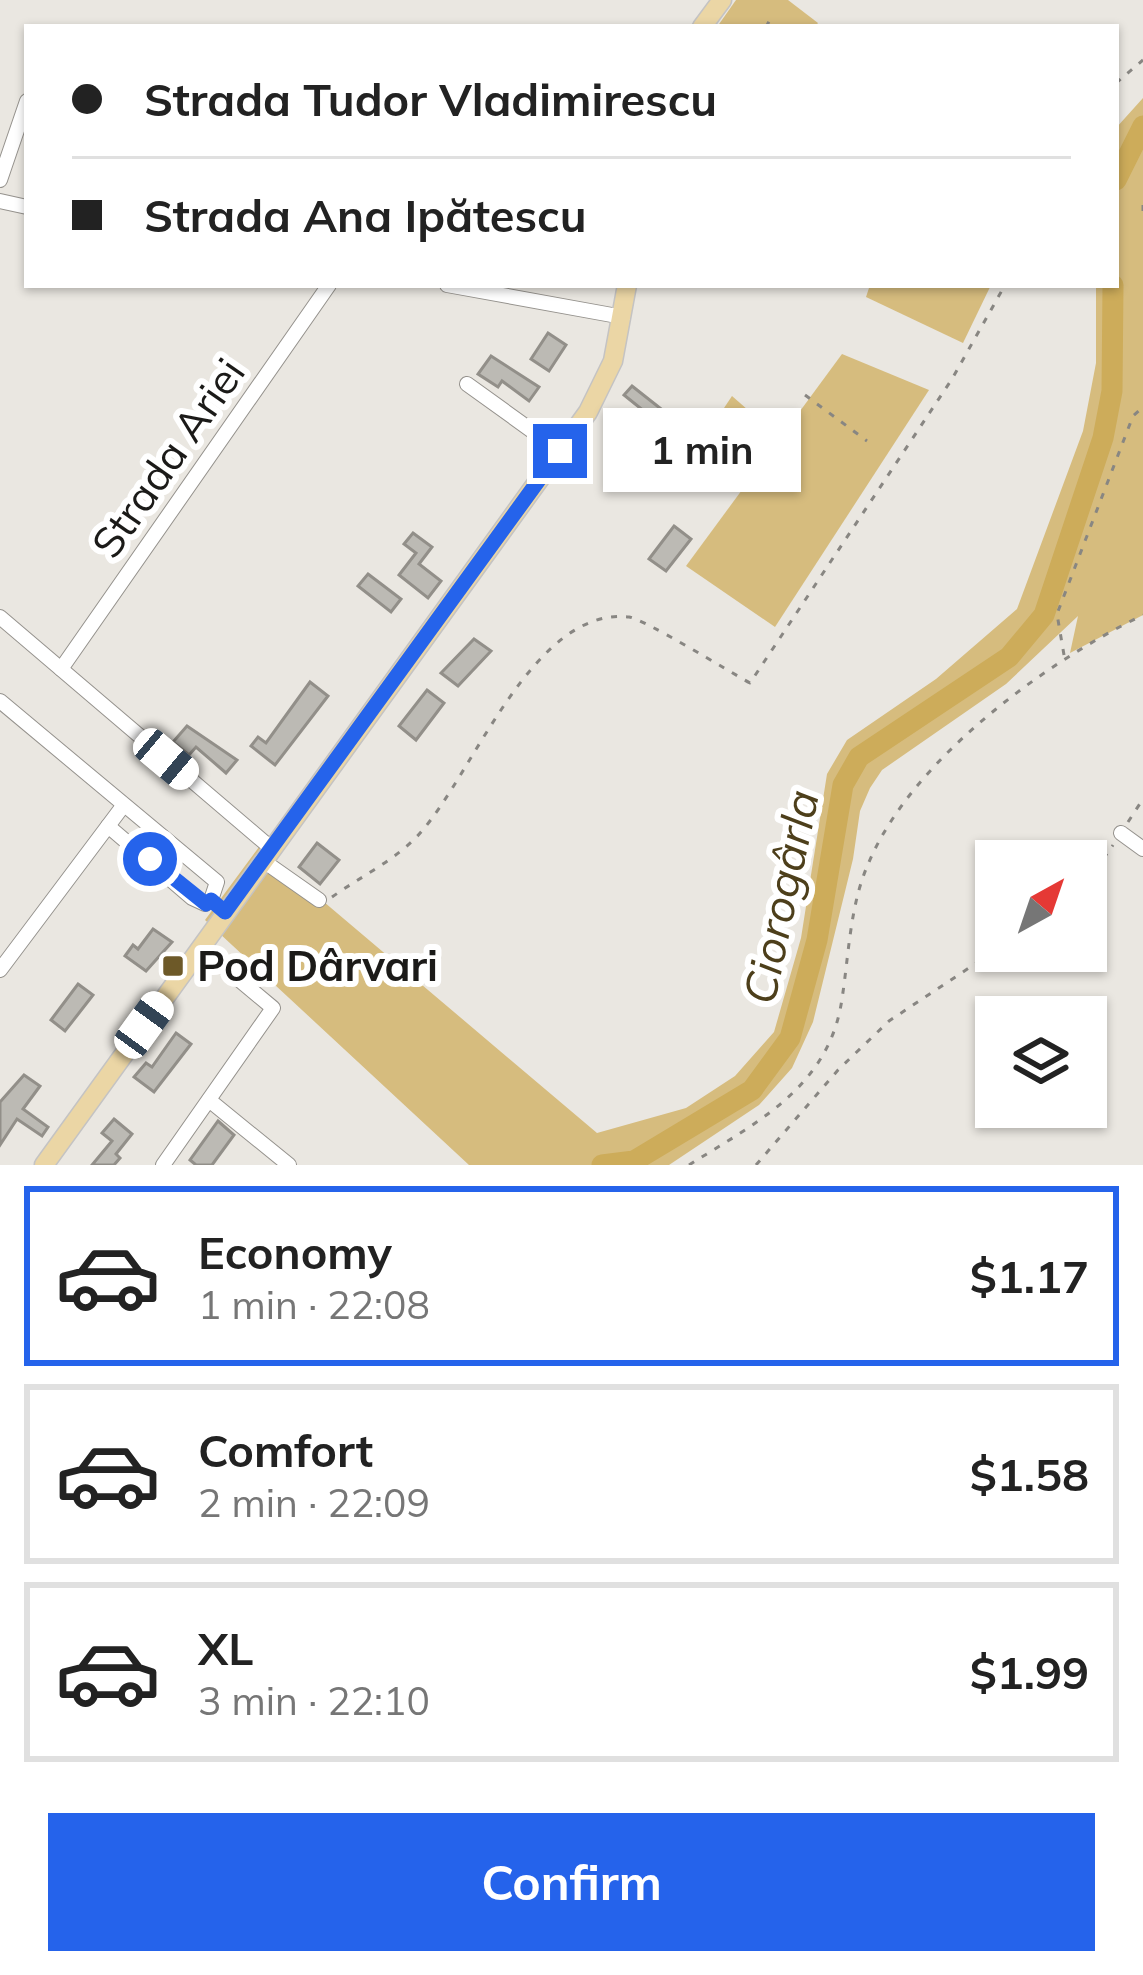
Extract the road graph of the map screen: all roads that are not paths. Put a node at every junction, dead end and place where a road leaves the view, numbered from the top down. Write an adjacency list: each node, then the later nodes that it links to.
1 (24, 110): 2 (street)
2 (0, 180)
3 (326, 288): 10 (street, Strada Ariei)
4 (464, 288): 6 (street)
5 (627, 288): 6 (main road)
6 (623, 316): 8 (main road)
7 (467, 384): 8 (street)
8 (560, 451): 16 (main road)
9 (0, 617): 10 (street)
10 (61, 669): 16 (street)
11 (0, 701): 12 (street)
12 (123, 806): 13 (street); 18 (street)
13 (107, 826): 18 (street); 20 (street)
14 (1121, 833): 15 (street)
15 (1143, 849)
16 (266, 854): 17 (street); 18 (main road)
17 (319, 900)
18 (224, 905): 19 (main road)
19 (200, 947): 21 (street); 22 (main road)
20 (0, 970)
21 (209, 1100): 23 (street); 24 (street)
22 (44, 1165)
23 (163, 1165)
24 (289, 1165)

